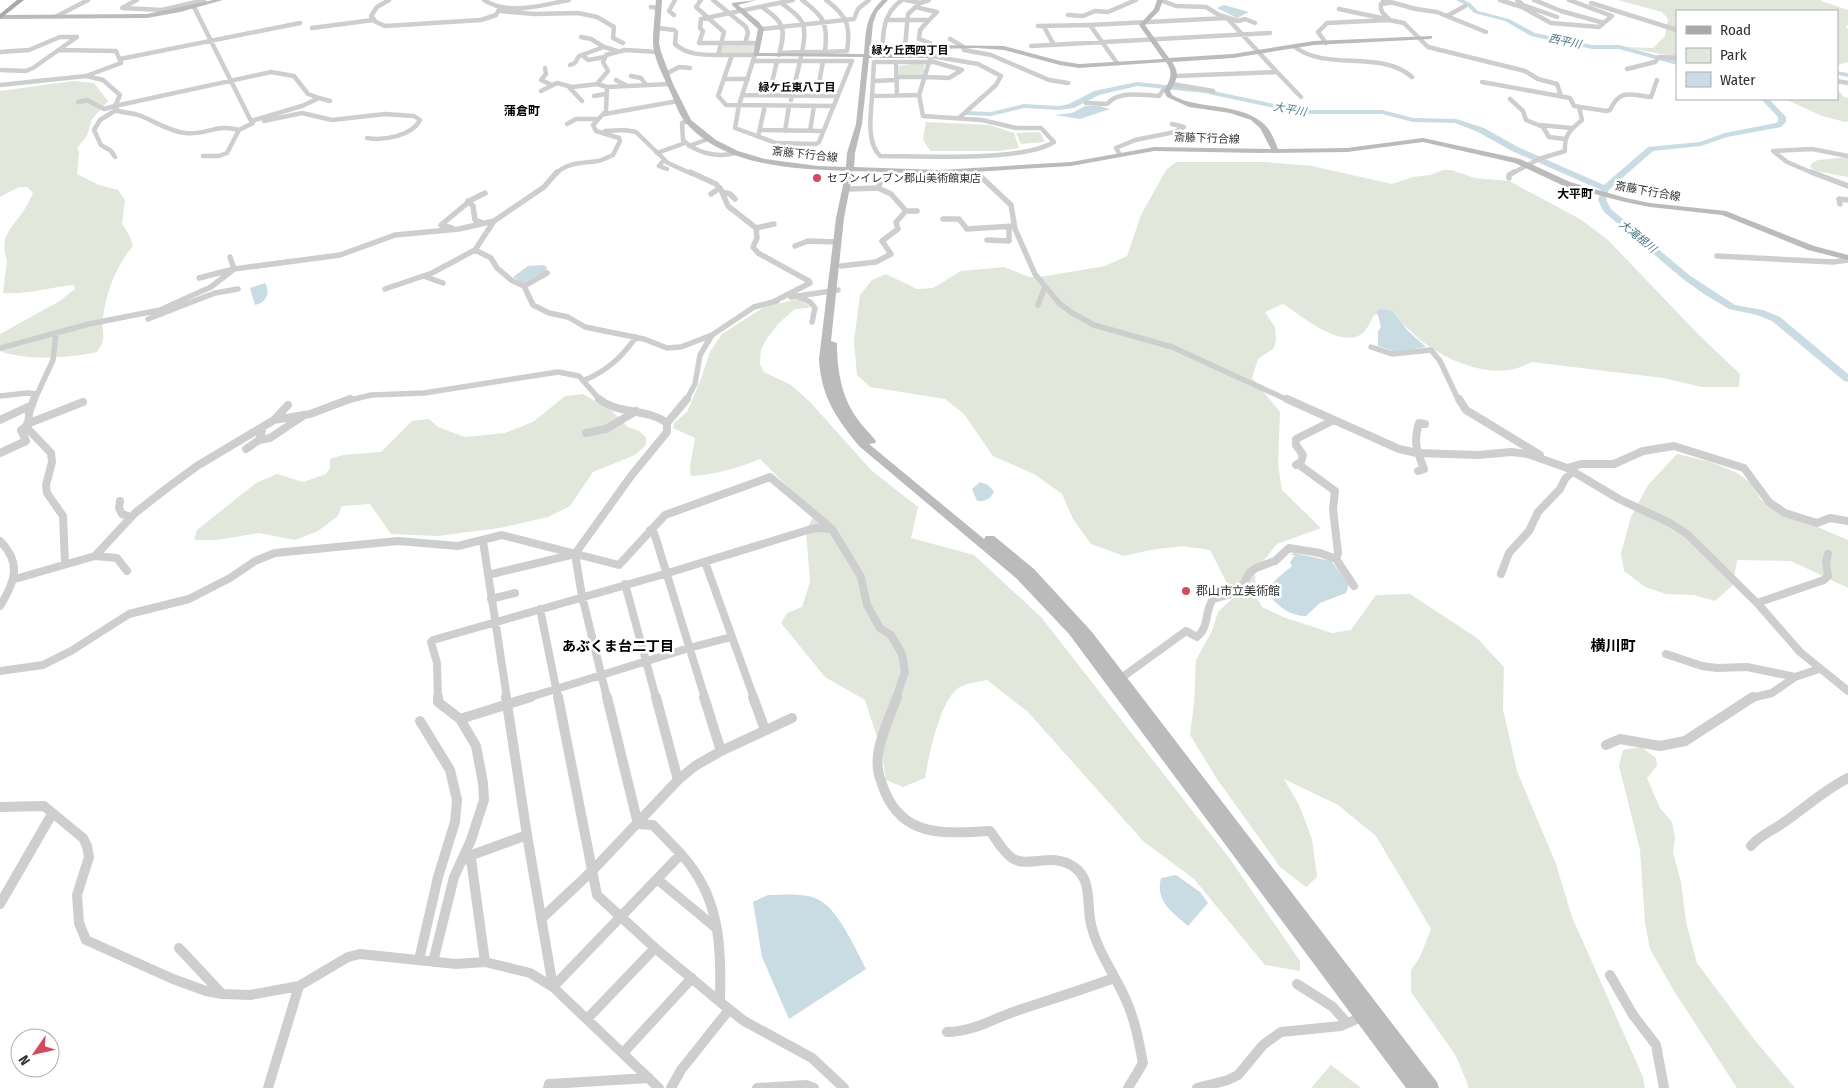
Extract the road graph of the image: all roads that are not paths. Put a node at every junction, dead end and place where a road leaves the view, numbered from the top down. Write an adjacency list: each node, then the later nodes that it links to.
1 (21, 0): 50 (main road)
2 (88, 0): 46 (street)
3 (137, 0): 4 (street)
4 (204, 0)
5 (220, 0): 38 (street)
6 (389, 0): 54 (street)
7 (484, 0): 43 (street)
8 (569, 0): 43 (street)
9 (675, 0): 39 (street)
10 (701, 0): 51 (street)
11 (713, 0): 45 (street)
12 (754, 0): 44 (street)
13 (793, 0): 32 (street)
14 (802, 0): 60 (street)
15 (826, 0): 55 (street)
16 (853, 0): 35 (street)
17 (869, 0): 35 (street)
18 (878, 0): 110 (street)
19 (885, 0): 110 (street)
20 (902, 0): 56 (street)
21 (906, 0): 33 (street)
22 (929, 0): 33 (street)
23 (1136, 0): 48 (street)
24 (1160, 0): 36 (street); 61 (street)
25 (1170, 0): 36 (street)
26 (1384, 0): 34 (street)
27 (1500, 0): 64 (street)
28 (1517, 0): 52 (street)
29 (1534, 0): 64 (street)
30 (1569, 0): 64 (street)
31 (1577, 0): 73 (street)
32 (781, 2): 40 (street); 65 (street)
33 (920, 4): 41 (street)
34 (1399, 4): 49 (street); 59 (street)
35 (861, 6): 55 (street)
36 (1204, 6): 53 (street)
37 (1465, 6): 49 (street)
38 (194, 7): 46 (street); 82 (street)
39 (657, 7): 71 (street, 斎藤下行合線)
40 (762, 7): 44 (street); 68 (street)
41 (915, 7): 57 (street); 58 (street)
42 (1339, 9): 59 (street)
43 (500, 10): 54 (street); 98 (street)
44 (742, 11): 45 (street); 72 (street)
45 (729, 13): 51 (street); 87 (street)
46 (57, 16): 50 (street)
47 (1068, 16): 48 (street)
48 (1083, 16): 66 (street)
49 (1447, 16): 74 (street)
50 (0, 17)
51 (710, 17): 83 (street); 86 (street)
52 (1557, 17)
53 (1227, 18): 61 (street); 63 (street); 76 (street)
54 (373, 20): 70 (street)
55 (847, 20): 60 (street); 102 (street)
56 (886, 20): 57 (street); 93 (street)
57 (907, 20): 58 (street); 90 (street)
58 (929, 20): 94 (street)
59 (1389, 20): 81 (street); 85 (street)
60 (826, 22): 65 (street); 102 (street)
61 (1143, 22): 66 (street); 80 (street)
62 (300, 23): 82 (street)
63 (1255, 23)
64 (1604, 23)
65 (805, 24): 68 (street); 109 (street)
66 (1090, 25): 69 (street); 84 (street)
67 (1038, 26): 69 (street)
68 (784, 27): 72 (street); 108 (street)
69 (1044, 27): 89 (street)
70 (312, 28)
71 (658, 28): 101 (street, 斎藤下行合線); 104 (street)
72 (762, 29): 88 (street)
73 (1676, 30)
74 (1486, 32)
75 (1270, 33): 76 (street)
76 (1242, 34): 80 (street); 103 (street)
77 (581, 37): 92 (street)
78 (1430, 37): 81 (street)
79 (950, 39): 95 (street)
80 (1151, 39): 84 (street); 117 (street)
81 (1420, 39): 85 (street); 163 (street)
82 (210, 41): 116 (street); 140 (street)
83 (699, 42): 86 (street); 104 (street)
84 (1102, 42): 89 (street); 120 (street)
85 (1326, 42): 96 (street)
86 (722, 43): 87 (street); 106 (street)
87 (745, 43): 88 (street)
88 (758, 43): 112 (street)
89 (1054, 45): 91 (street)
90 (905, 46): 93 (street); 94 (street)
91 (1031, 46)
92 (604, 47): 99 (street); 105 (street)
93 (883, 47): 111 (street)
94 (931, 47): 95 (street); 115 (street)
95 (962, 47): 120 (street); 142 (street)
96 (1295, 47): 103 (street); 134 (street)
97 (59, 50): 100 (street); 116 (street); 126 (street)
98 (624, 50): 99 (street); 101 (street)
99 (617, 51): 114 (street)
100 (0, 52)
101 (658, 52): 128 (street, 斎藤下行合線)
102 (825, 52): 109 (street)
103 (1260, 52): 117 (street); 127 (street)
104 (694, 54): 106 (street)
105 (582, 55): 114 (street); 121 (street)
106 (718, 55): 107 (street)
107 (732, 55): 112 (street); 135 (street)
108 (779, 56): 109 (street); 112 (street); 155 (street)
109 (801, 56): 110 (street); 118 (street); 156 (street)
110 (863, 56): 111 (street); 218 (street)
111 (882, 56): 115 (street)
112 (754, 58): 136 (street)
113 (1676, 58): 125 (street)
114 (605, 59): 122 (street); 143 (street)
115 (930, 59): 119 (street); 132 (street); 132 (street); 184 (street)
116 (120, 60): 129 (street)
117 (1168, 60): 120 (street); 131 (street)
118 (823, 62): 157 (street); 161 (street)
119 (896, 62): 133 (street); 138 (street)
120 (1117, 63)
121 (570, 65)
122 (587, 65)
123 (545, 68): 145 (street)
124 (690, 68): 128 (street)
125 (1628, 69)
126 (0, 70)
127 (1277, 72): 131 (street); 165 (street)
128 (666, 74): 144 (street, 斎藤下行合線)
129 (86, 76): 147 (street); 180 (street)
130 (632, 76): 146 (street)
131 (1175, 76): 151 (street)
132 (926, 77): 133 (street); 159 (street)
133 (896, 78): 138 (street); 158 (street)
134 (1412, 78)
135 (724, 79): 136 (street); 174 (street)
136 (748, 79): 154 (street)
137 (616, 80): 149 (street)
138 (873, 80): 162 (street)
139 (1657, 80): 181 (street)
140 (231, 82): 166 (street); 180 (street); 187 (street)
141 (1482, 82): 163 (street)
142 (1068, 83)
143 (598, 84): 148 (street); 150 (street)
144 (670, 84): 146 (street); 171 (street, 斎藤下行合線)
145 (552, 85): 148 (street); 153 (street)
146 (646, 85): 149 (street)
147 (0, 86)
148 (568, 86): 169 (street)
149 (627, 86): 150 (street)
150 (607, 87): 164 (street)
151 (1170, 87): 152 (street); 172 (street); 204 (street)
152 (1213, 90)
153 (541, 91)
154 (743, 95): 155 (street); 174 (street)
155 (769, 95): 156 (street)
156 (792, 95): 157 (street); 176 (street)
157 (817, 95): 161 (street)
158 (897, 95): 159 (street); 162 (street)
159 (919, 95): 184 (street)
160 (594, 96): 164 (street)
161 (838, 96): 178 (street)
162 (872, 96): 184 (street)
163 (1561, 96): 181 (street)
164 (605, 97): 179 (street); 183 (street)
165 (1301, 97)
166 (319, 98): 168 (street); 187 (street)
167 (1510, 99): 190 (street)
168 (330, 101)
169 (582, 101)
170 (78, 102): 180 (street)
171 (678, 102): 182 (street); 186 (street, 斎藤下行合線)
172 (1086, 103)
173 (627, 105): 182 (street)
174 (740, 105): 175 (street); 198 (street)
175 (765, 105): 176 (street); 193 (street)
176 (789, 106): 177 (street); 194 (street)
177 (814, 106): 178 (street); 195 (street)
178 (834, 106): 196 (street)
179 (601, 107)
180 (116, 108): 192 (street); 211 (street)
181 (1579, 108): 191 (street)
182 (637, 109): 183 (street)
183 (604, 114): 185 (street)
184 (959, 118)
185 (596, 119): 188 (street); 197 (street)
186 (688, 121): 201 (street, 斎藤下行合線); 202 (street)
187 (252, 122): 192 (street); 199 (street)
188 (567, 124)
189 (1172, 124): 207 (street)
190 (1540, 125): 191 (street); 200 (street)
191 (1572, 128): 200 (street)
192 (239, 130): 208 (street)
193 (760, 130): 194 (street); 198 (street)
194 (785, 131): 195 (street)
195 (810, 131): 196 (street)
196 (823, 131): 198 (street)
197 (601, 132): 205 (street); 209 (street)
198 (758, 136)
199 (367, 138)
200 (1565, 139): 213 (street)
201 (708, 140): 202 (street); 206 (street, 斎藤下行合線)
202 (687, 145): 205 (street); 206 (street)
203 (607, 150): 209 (street)
204 (1276, 151): 207 (street, 斎藤下行合線); 213 (street, 斎藤下行合線)
205 (657, 153): 212 (street)
206 (736, 153): 218 (street, 斎藤下行合線)
207 (1120, 155): 215 (street, 斎藤下行合線)
208 (203, 156)
209 (612, 156): 233 (street)
210 (1848, 156): 219 (street)
211 (115, 157)
212 (664, 160): 214 (street); 221 (street)
213 (1530, 165): 217 (street); 245 (street, 斎藤下行合線)
214 (667, 169)
215 (973, 170): 216 (street, 斎藤下行合線); 236 (street)
216 (886, 171): 218 (street, 斎藤下行合線); 220 (street)
217 (1509, 178)
218 (849, 179): 220 (street); 240 (street); 246 (street)
219 (1848, 186)
220 (878, 188): 228 (street)
221 (721, 190): 223 (street); 224 (street); 230 (street)
222 (485, 193): 226 (street)
223 (711, 194)
224 (735, 198)
225 (1848, 200): 227 (street)
226 (468, 201): 234 (street); 238 (street)
227 (1840, 204)
228 (905, 211): 229 (street); 246 (street)
229 (917, 211)
230 (735, 213): 232 (street); 237 (street)
231 (943, 219): 236 (street)
232 (734, 220)
233 (494, 221): 234 (street); 242 (street)
234 (483, 223): 238 (street)
235 (774, 224): 237 (street)
236 (1012, 226): 239 (street); 253 (street)
237 (756, 228): 258 (street)
238 (457, 229): 247 (street)
239 (987, 240)
240 (837, 242): 241 (street); 256 (street)
241 (796, 246)
242 (475, 250): 249 (street); 252 (street)
243 (1716, 256): 245 (street)
244 (230, 257): 247 (street)
245 (1848, 259)
246 (842, 266): 256 (street)
247 (234, 270): 250 (street); 261 (street)
248 (547, 273): 252 (street)
249 (426, 277): 251 (street); 255 (street)
250 (199, 278)
251 (443, 283)
252 (524, 286): 264 (street)
253 (1045, 287): 259 (street); 277 (street)
254 (238, 289): 261 (street)
255 (385, 289)
256 (835, 290): 257 (street); 328 (street)
257 (798, 296): 258 (street); 260 (street)
258 (773, 302): 263 (street)
259 (1038, 305)
260 (812, 322)
261 (71, 329): 262 (street)
262 (56, 333): 266 (street); 268 (street)
263 (712, 335): 264 (street); 278 (street)
264 (636, 338): 267 (street)
265 (1371, 347): 287 (street)
266 (0, 348)
267 (585, 380): 273 (street); 274 (street)
268 (37, 394): 269 (street); 271 (street)
269 (0, 396)
270 (83, 402): 280 (street)
271 (32, 405): 275 (street); 280 (street)
272 (288, 405): 276 (street)
273 (636, 411): 278 (street); 282 (street)
274 (306, 414): 276 (street); 283 (street)
275 (0, 420)
276 (274, 420): 281 (street)
277 (1334, 420): 285 (street); 302 (street)
278 (668, 423): 299 (street)
279 (1425, 424): 285 (street)
280 (27, 425): 286 (street); 304 (street)
281 (263, 427): 283 (street); 288 (street)
282 (586, 433)
283 (259, 440): 284 (street)
284 (246, 449)
285 (1415, 452): 287 (street); 291 (street)
286 (0, 453)
287 (1553, 462): 290 (street)
288 (198, 465): 289 (street); 293 (street)
289 (209, 469)
290 (1570, 470): 294 (street); 307 (street); 316 (street)
291 (1418, 471)
292 (120, 500): 293 (street)
293 (131, 517): 301 (street)
294 (1848, 521)
295 (650, 530): 296 (street); 299 (street); 306 (street)
296 (832, 530): 303 (street); 360 (street)
297 (0, 541): 309 (street)
298 (483, 542): 299 (street); 308 (street); 325 (street)
299 (575, 554): 308 (street); 314 (street)
300 (1828, 554): 316 (street)
301 (95, 556): 304 (street); 305 (street)
302 (1336, 559): 311 (street); 328 (street)
303 (705, 562): 306 (street); 320 (street)
304 (66, 563): 309 (street)
305 (128, 570)
306 (667, 572): 310 (street); 321 (street)
307 (1501, 574)
308 (488, 575): 315 (street)
309 (15, 579): 313 (street)
310 (625, 584): 314 (street); 323 (street)
311 (1354, 586)
312 (515, 593): 315 (street)
313 (4, 595): 317 (street)
314 (582, 596): 318 (street); 326 (street)
315 (491, 599): 319 (street)
316 (1757, 603): 324 (street)
317 (0, 606)
318 (540, 609): 319 (street); 329 (street)
319 (494, 622): 331 (street); 333 (street)
320 (731, 636): 321 (street); 335 (street)
321 (689, 648): 323 (street); 337 (street)
322 (1666, 654): 327 (street)
323 (646, 661): 326 (street); 339 (street)
324 (1819, 669): 327 (street); 330 (street)
325 (0, 671)
326 (601, 676): 329 (street); 342 (street)
327 (1795, 677): 336 (street)
328 (1117, 681): 367 (street)
329 (557, 690): 331 (street); 347 (street)
330 (1848, 691)
331 (507, 705): 333 (street); 343 (street)
332 (792, 718): 335 (street)
333 (460, 719): 346 (street)
334 (420, 721): 355 (street)
335 (765, 730): 337 (street)
336 (1606, 745)
337 (721, 751): 339 (street)
338 (1848, 778): 344 (street)
339 (678, 780): 342 (street)
340 (0, 807): 341 (street)
341 (52, 814): 349 (street); 364 (street)
342 (638, 824): 345 (street); 347 (street)
343 (527, 835): 346 (street); 351 (street)
344 (1751, 846)
345 (681, 854): 348 (street); 352 (street)
346 (466, 860): 356 (street); 357 (street)
347 (592, 871): 350 (street); 351 (street)
348 (657, 879): 350 (street); 352 (street)
349 (0, 904)
350 (620, 917): 354 (street); 363 (street)
351 (541, 919): 363 (street)
352 (716, 928): 365 (street)
353 (179, 948): 364 (street)
354 (655, 948): 359 (street); 368 (street)
355 (419, 960): 356 (street); 362 (street)
356 (432, 962): 357 (street)
357 (485, 962): 363 (street)
358 (1610, 975): 385 (street)
359 (692, 978): 365 (street); 371 (street)
360 (1114, 978): 370 (street); 381 (street)
361 (1297, 984): 369 (street)
362 (299, 986): 364 (street); 374 (street)
363 (553, 987): 368 (street)
364 (222, 994)
365 (720, 1002): 366 (street)
366 (728, 1011): 377 (street); 380 (street)
367 (1367, 1015): 369 (street); 383 (street); 384 (street)
368 (587, 1019): 371 (street)
369 (1347, 1023): 382 (street)
370 (947, 1032)
371 (623, 1053): 372 (street)
372 (649, 1078): 375 (street); 376 (street)
373 (791, 1087): 378 (street); 379 (street)
374 (268, 1088)
375 (548, 1088)
376 (659, 1088)
377 (671, 1088)
378 (757, 1088)
379 (814, 1088)
380 (844, 1088)
381 (1128, 1088)
382 (1197, 1088)
383 (1416, 1088)
384 (1431, 1088)
385 (1664, 1088)

